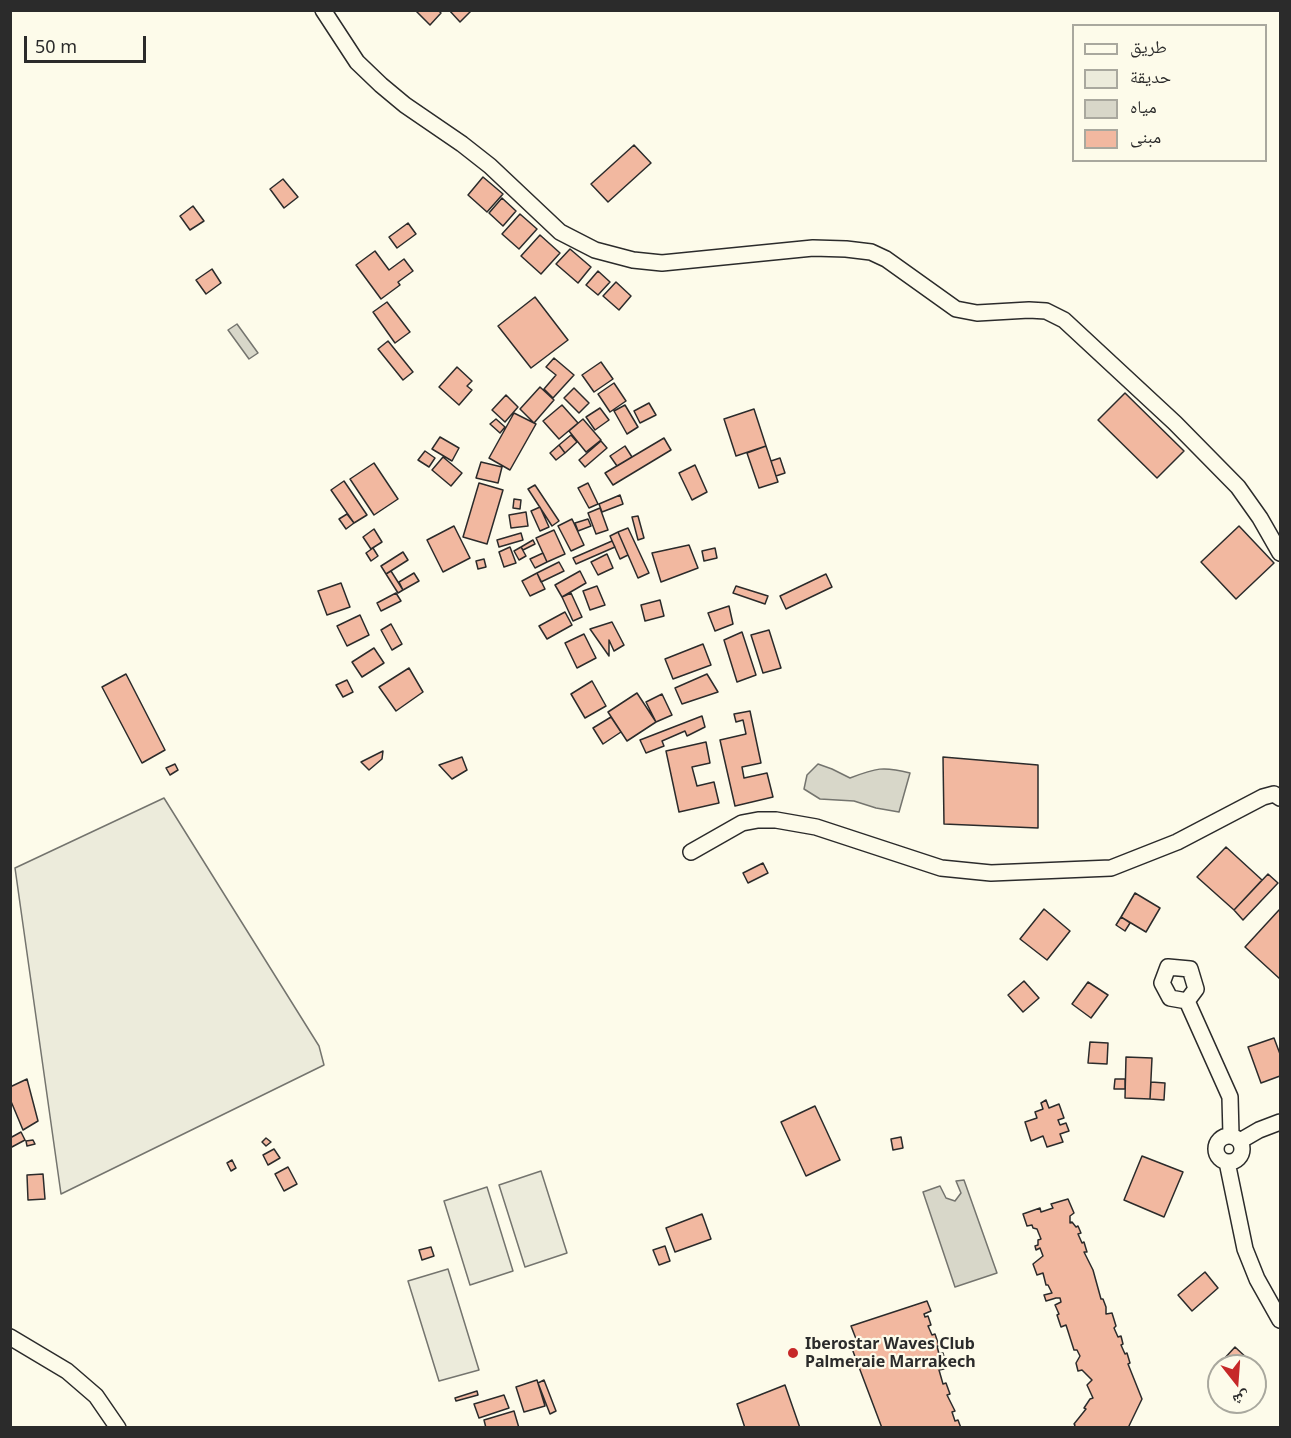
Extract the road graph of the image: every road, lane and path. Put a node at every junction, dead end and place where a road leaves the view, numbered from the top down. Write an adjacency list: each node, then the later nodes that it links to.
1 (323, 10): 2 (street)
2 (1281, 553)
3 (1281, 798): 4 (street)
4 (691, 852)
5 (1187, 1001): 7 (street)
6 (1281, 1122): 7 (street)
7 (1235, 1138): 8 (street); 8 (street)
8 (1227, 1162): 9 (street)
9 (1281, 1320)
10 (10, 1337): 11 (street)
11 (118, 1428)

